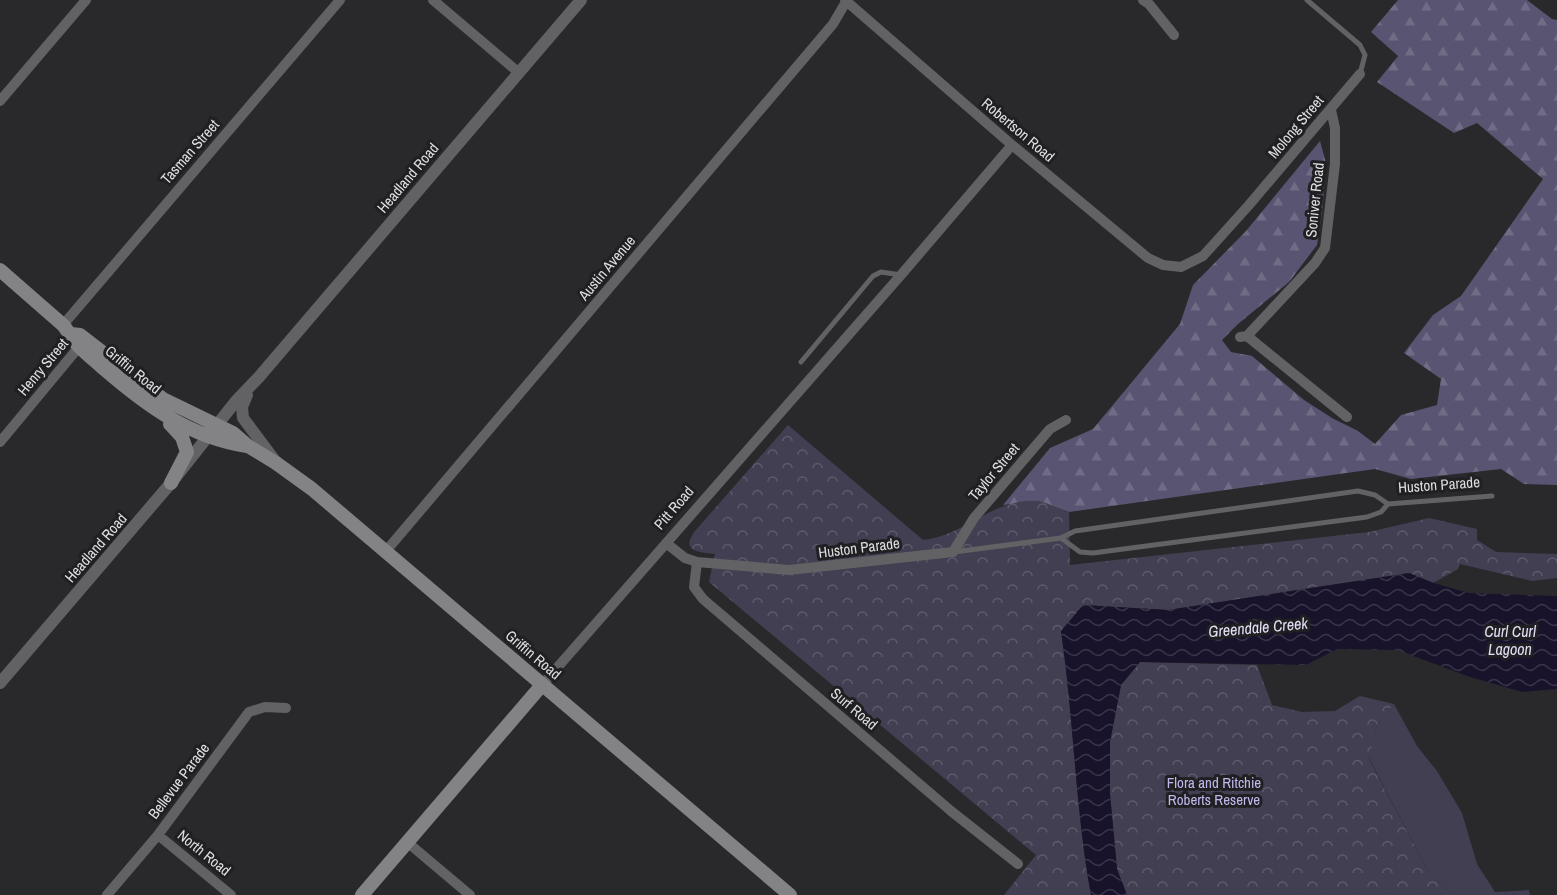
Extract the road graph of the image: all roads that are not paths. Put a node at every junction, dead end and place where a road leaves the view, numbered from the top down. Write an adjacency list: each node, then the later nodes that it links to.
1 (86, 0): 11 (street)
2 (340, 0): 17 (street, Tasman Street)
3 (433, 0): 9 (street)
4 (581, 0): 9 (street, Headland Road)
5 (1307, 0): 10 (lane, Molong Street)
6 (846, 1): 13 (street, Robertson Road); 34 (street, Austin Avenue)
7 (1148, 1): 8 (street)
8 (1174, 35)
9 (518, 72): 20 (street, Headland Road)
10 (1360, 74): 12 (street, Molong Street)
11 (0, 101)
12 (1331, 110): 14 (street, Molong Street); 22 (street, Soniver Road)
13 (1011, 145): 14 (street, Robertson Road); 16 (street, Pitt Road)
14 (1180, 267)
15 (0, 270): 17 (main road, Griffin Road)
16 (902, 275): 19 (lane); 33 (street, Pitt Road)
17 (67, 329): 18 (main road, Griffin Road)
18 (83, 343): 21 (main road, Griffin Road); 24 (main road, Griffin Road); 26 (street, Henry Street)
19 (801, 362)
20 (260, 377): 24 (street, Headland Road); 28 (street, Headland Road)
21 (160, 414): 25 (main road, Griffin Road); 29 (main road)
22 (1347, 417)
23 (1066, 420): 35 (street, Taylor Street)
24 (218, 425): 25 (street, Headland Road); 27 (main road, Griffin Road)
25 (208, 438): 27 (main road, Griffin Road); 29 (street, Headland Road)
26 (0, 442)
27 (248, 446): 28 (main road, Griffin Road)
28 (276, 463): 34 (main road, Griffin Road)
29 (171, 483): 37 (street, Headland Road)
30 (1492, 496): 31 (lane, Huston Parade)
31 (1388, 504): 32 (lane, Huston Parade); 32 (lane, Huston Parade)
32 (1060, 538): 35 (lane, Huston Parade)
33 (666, 543): 36 (street, Huston Parade); 39 (street, Pitt Road)
34 (386, 551): 39 (main road, Griffin Road)
35 (953, 552): 36 (street, Huston Parade)
36 (697, 562): 43 (street, Surf Road)
37 (4, 669): 38 (street, Headland Road)
38 (0, 683)
39 (542, 685): 42 (main road, Pitt Road); 48 (main road, Griffin Road)
40 (286, 708): 41 (street, Bellevue Parade)
41 (158, 835): 44 (street, Bellevue Parade); 45 (street, North Road)
42 (407, 842): 46 (main road, Pitt Road); 47 (street)
43 (1018, 864)
44 (107, 895)
45 (231, 895)
46 (362, 895)
47 (470, 895)
48 (790, 895)

